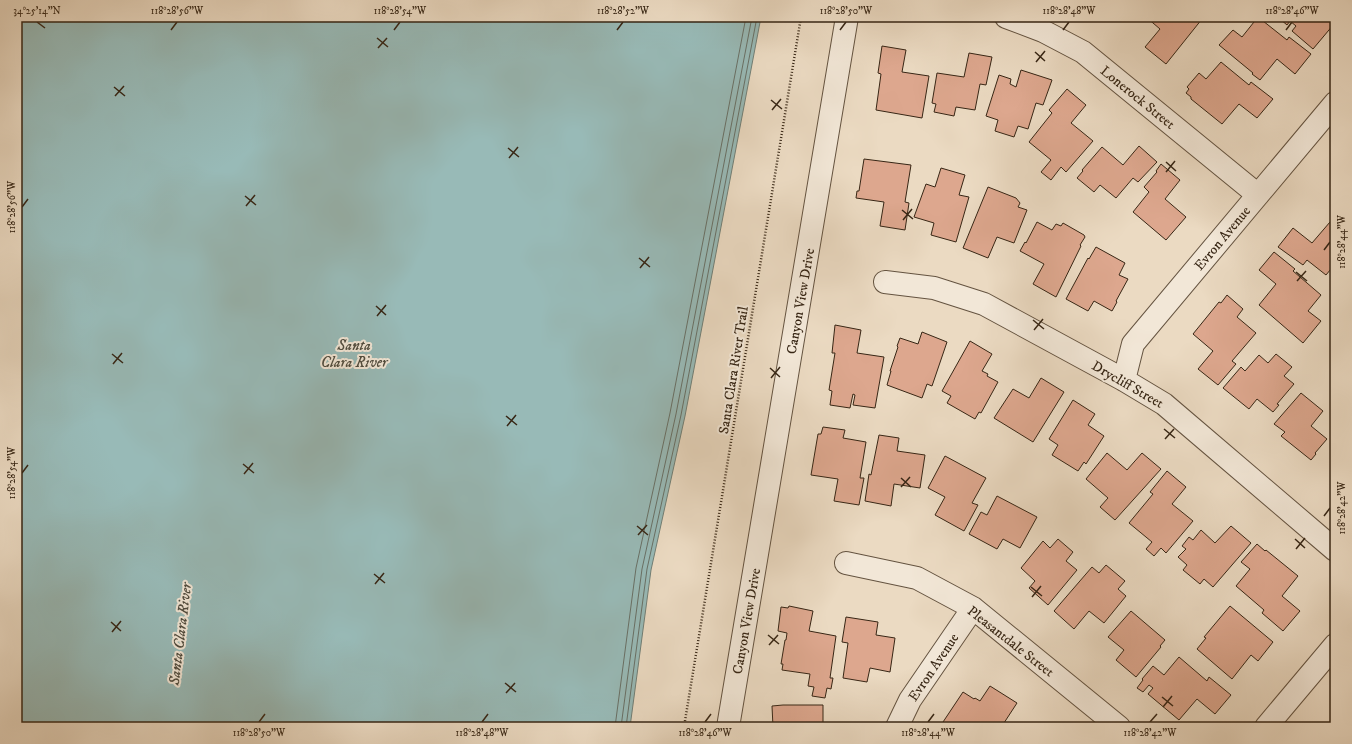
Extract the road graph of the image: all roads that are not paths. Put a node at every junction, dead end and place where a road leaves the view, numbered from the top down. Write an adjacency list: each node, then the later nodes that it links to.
1 (848, 17): 11 (street, Canyon View Drive)
2 (1006, 17): 4 (street, Lonerock Street)
3 (1335, 103): 4 (street, Evron Avenue)
4 (1258, 195): 6 (street, Evron Avenue)
5 (885, 282): 6 (street, Drycliff Street)
6 (1124, 380): 7 (street, Drycliff Street)
7 (1335, 550)
8 (846, 563): 9 (street, Pleasantdale Street)
9 (973, 608): 12 (street, Evron Avenue); 13 (street, Pleasantdale Street)
10 (1335, 645): 14 (street)
11 (728, 727)
12 (897, 727)
13 (1119, 727)
14 (1266, 727)

